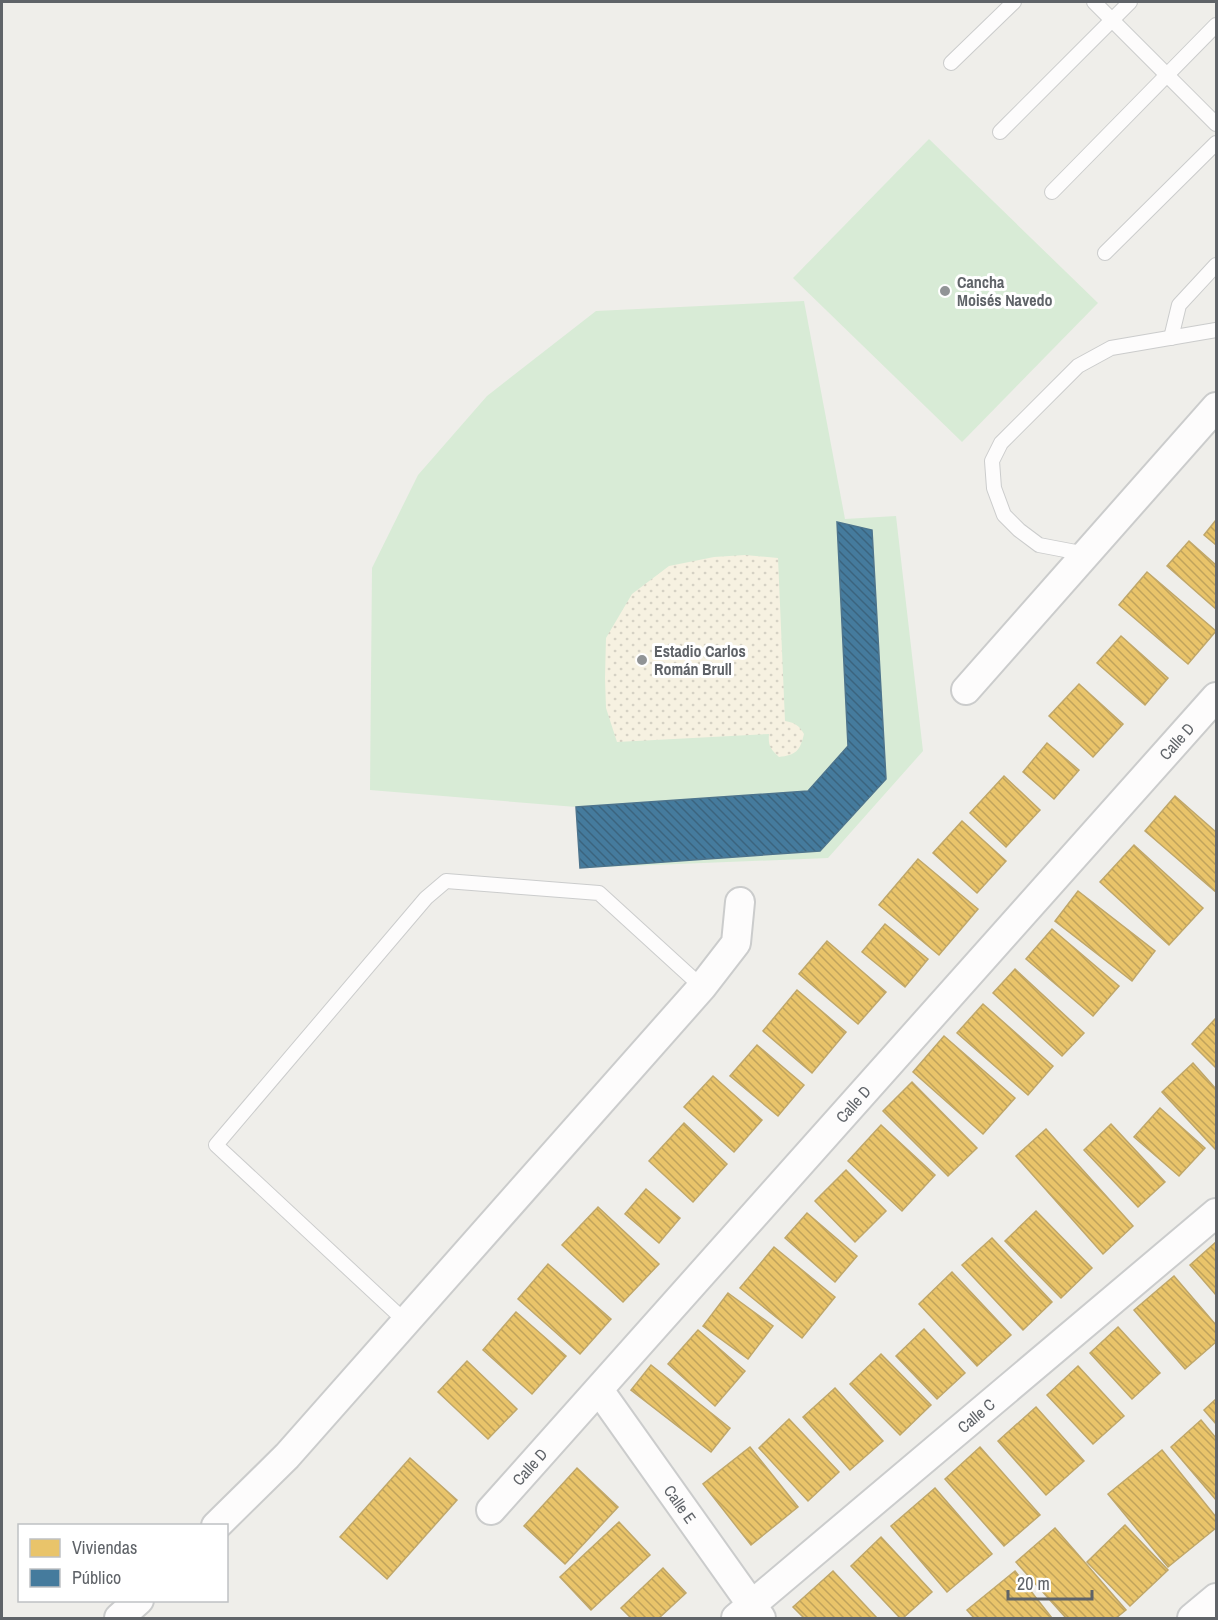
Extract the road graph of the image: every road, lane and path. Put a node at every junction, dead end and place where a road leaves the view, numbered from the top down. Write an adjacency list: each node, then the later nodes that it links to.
1 (1014, 2): 6 (lane)
2 (1094, 2): 4 (lane)
3 (1130, 2): 4 (lane)
4 (1112, 20): 7 (lane); 9 (lane)
5 (1216, 25): 7 (lane)
6 (951, 63)
7 (1167, 74): 8 (lane); 11 (lane)
8 (1216, 124)
9 (1000, 132)
10 (1216, 143): 12 (lane)
11 (1052, 192)
12 (1105, 254)
13 (1216, 265): 15 (lane)
14 (1216, 330): 15 (lane)
15 (1171, 338): 17 (lane)
16 (1216, 407): 17 (street)
17 (1086, 555): 18 (street)
18 (966, 690)
19 (1216, 697): 24 (street, Calle D)
20 (740, 902): 21 (street)
21 (702, 987): 23 (street); 23 (lane)
22 (1216, 1213): 29 (street, Calle C)
23 (405, 1321): 26 (street)
24 (599, 1390): 25 (street, Calle D); 29 (street, Calle E)
25 (491, 1510)
26 (218, 1524)
27 (1216, 1598): 31 (street)
28 (137, 1602): 30 (street)
29 (749, 1614)
30 (119, 1618)
31 (1192, 1618)

